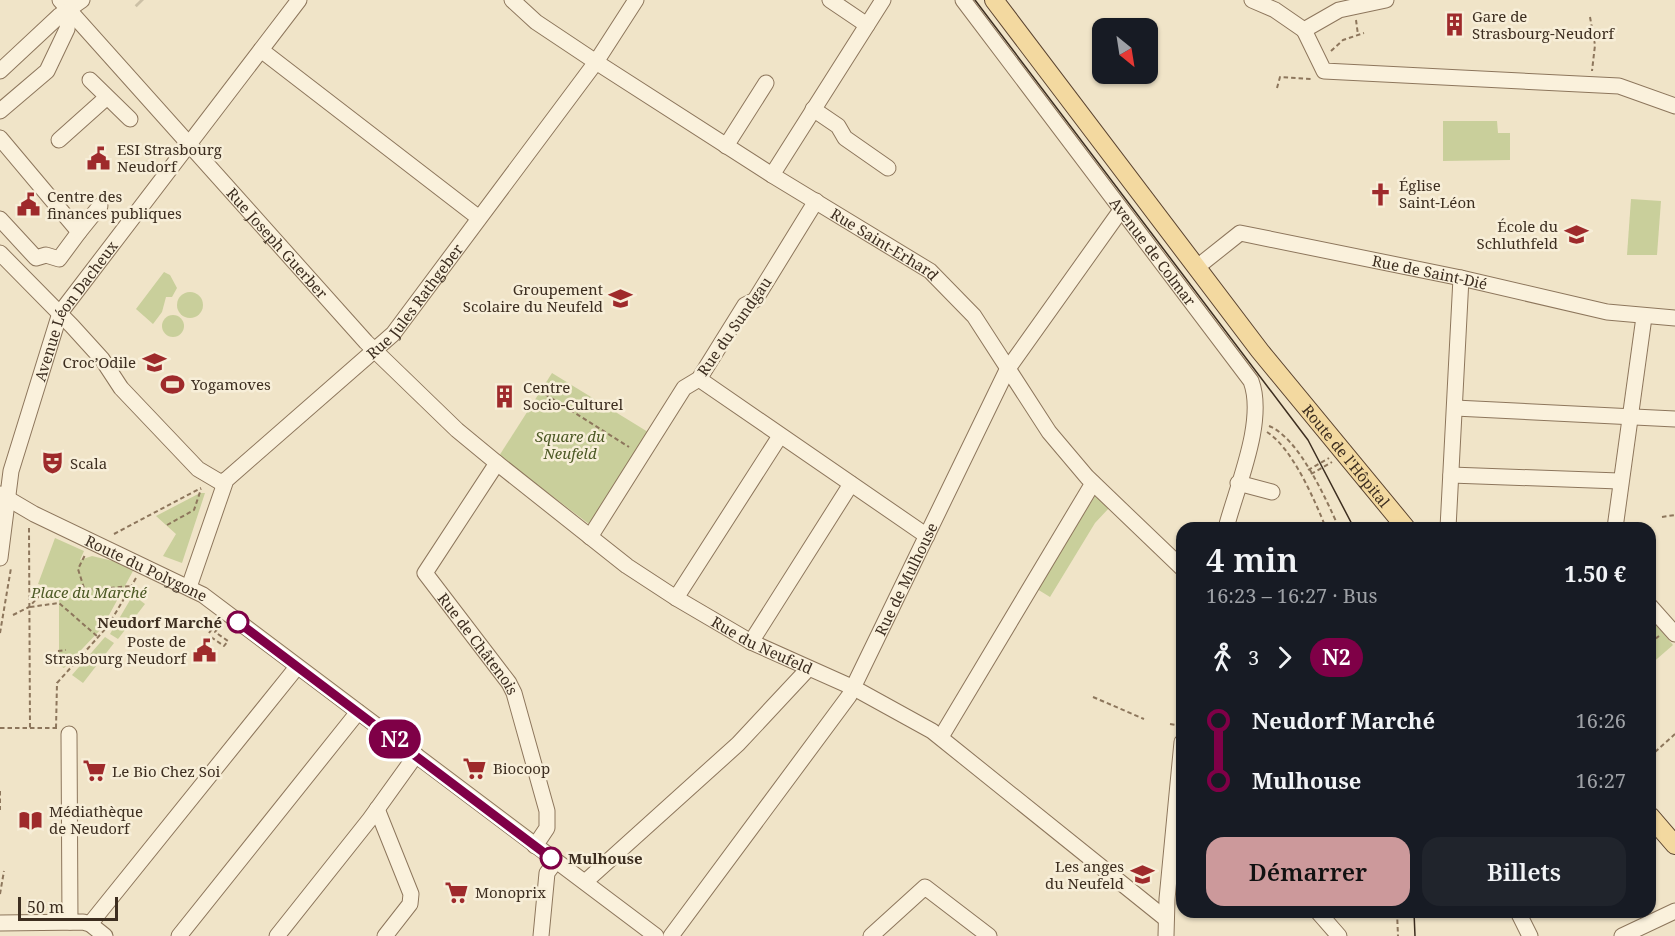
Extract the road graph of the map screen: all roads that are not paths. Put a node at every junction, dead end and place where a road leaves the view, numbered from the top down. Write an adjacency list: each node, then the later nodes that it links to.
1 (299, 0): 13 (street, Avenue Léon Dacheux)
2 (512, 0): 14 (street, Rue Saint-Erhard)
3 (636, 0): 14 (street, Rue Jules Rathgeber)
4 (830, 0): 11 (street)
5 (883, 0): 11 (street)
6 (963, 0): 31 (street, Avenue de Colmar)
7 (994, 0): 36 (main road, Avenue de Colmar)
8 (1252, 0): 12 (street)
9 (1386, 0): 12 (street)
10 (70, 3): 15 (street); 21 (street); 25 (street, Rue Joseph Guerber)
11 (867, 25): 20 (street)
12 (1304, 30): 19 (street)
13 (261, 50): 25 (street, Avenue Léon Dacheux); 33 (street)
14 (596, 62): 26 (street, Rue Saint-Erhard); 33 (street, Rue Jules Rathgeber)
15 (0, 71)
16 (90, 80): 18 (street)
17 (766, 83): 26 (street)
18 (106, 98): 22 (street); 24 (street)
19 (1675, 106)
20 (813, 110): 27 (street); 28 (street)
21 (0, 111)
22 (130, 119)
23 (0, 138): 34 (street)
24 (59, 140)
25 (189, 145): 38 (street, Avenue Léon Dacheux); 41 (street, Rue Joseph Guerber)
26 (726, 146): 28 (street, Rue Saint-Erhard)
27 (888, 168)
28 (772, 176): 29 (street, Rue Saint-Erhard)
29 (816, 201): 42 (street, Rue Saint-Erhard); 43 (street, Rue du Sundgau)
30 (100, 206): 34 (street)
31 (1121, 210): 42 (street, Rue de Mulhouse); 54 (street, Avenue de Colmar)
32 (0, 219): 34 (street)
33 (479, 219): 41 (street, Rue Jules Rathgeber)
34 (79, 232)
35 (0, 253): 38 (street)
36 (1196, 268): 37 (street, Rue de Saint-Dié); 44 (main road, Avenue de Colmar)
37 (1461, 278): 39 (street, Rue de Saint-Dié); 45 (street)
38 (60, 314): 51 (street); 57 (street, Avenue Léon Dacheux)
39 (1644, 317): 40 (street, Rue de Saint-Dié); 46 (street)
40 (1675, 318)
41 (374, 351): 49 (street, Rue du Neufeld); 51 (street, Rue Jules Rathgeber)
42 (1007, 370): 53 (street, Rue Saint-Erhard); 62 (street, Rue de Mulhouse)
43 (699, 379): 48 (street); 63 (street, Rue du Sundgau)
44 (1287, 384): 59 (main road, Route de l'Hôpital)
45 (1455, 408): 46 (street); 50 (street)
46 (1630, 416): 47 (street); 52 (street)
47 (1675, 419)
48 (780, 436): 55 (street); 67 (street)
49 (497, 463): 63 (street, Rue du Neufeld); 82 (street, Rue de Châtenois)
50 (1451, 475): 52 (street); 60 (street)
51 (226, 480): 66 (street, Rue Jules Rathgeber)
52 (1619, 481): 61 (street)
53 (1093, 483): 65 (street, Rue Saint-Erhard); 76 (street)
54 (1238, 483): 56 (street); 58 (street, Avenue de Colmar)
55 (851, 484): 62 (street); 70 (street)
56 (1272, 492)
57 (4, 497): 64 (street, Avenue Léon Dacheux); 66 (street, Route du Polygone)
58 (1228, 522)
59 (1400, 522)
60 (1448, 522)
61 (1616, 522)
62 (927, 536): 73 (street, Rue de Mulhouse)
63 (590, 537): 67 (street, Rue du Neufeld)
64 (6, 560)
65 (1176, 562)
66 (189, 587): 71 (street, Route du Polygone)
67 (676, 598): 70 (street, Rue du Neufeld)
68 (1656, 615): 69 (street)
69 (1669, 633)
70 (751, 642): 72 (street, Rue du Neufeld)
71 (297, 667): 74 (street, Route du Polygone); 91 (street)
72 (808, 669): 73 (street, Rue du Neufeld); 84 (street)
73 (854, 688): 76 (street, Rue du Neufeld); 98 (street, Rue de Mulhouse)
74 (358, 712): 77 (street, Route du Polygone); 93 (street)
75 (63, 731): 89 (street)
76 (941, 737): 88 (street, Rue du Neufeld)
77 (416, 755): 78 (street); 82 (street, Route du Polygone)
78 (377, 809): 94 (street); 95 (street)
79 (1176, 809): 88 (street)
80 (1656, 823): 81 (main road)
81 (1675, 845)
82 (535, 846): 83 (street, Route du Polygone)
83 (556, 861): 84 (street, Route du Polygone); 96 (street)
84 (585, 882): 97 (street, Route du Polygone)
85 (1675, 911): 104 (street)
86 (1323, 918): 102 (street)
87 (1521, 918): 103 (street)
88 (1166, 919): 101 (street)
89 (70, 922): 90 (street); 91 (street)
90 (0, 923)
91 (90, 924): 92 (street)
92 (105, 936)
93 (179, 936)
94 (277, 936)
95 (385, 936)
96 (541, 936)
97 (656, 936)
98 (671, 936)
99 (871, 936): 100 (street)
100 (989, 936)
101 (1166, 936)
102 (1339, 936)
103 (1530, 936)
104 (1622, 936)

